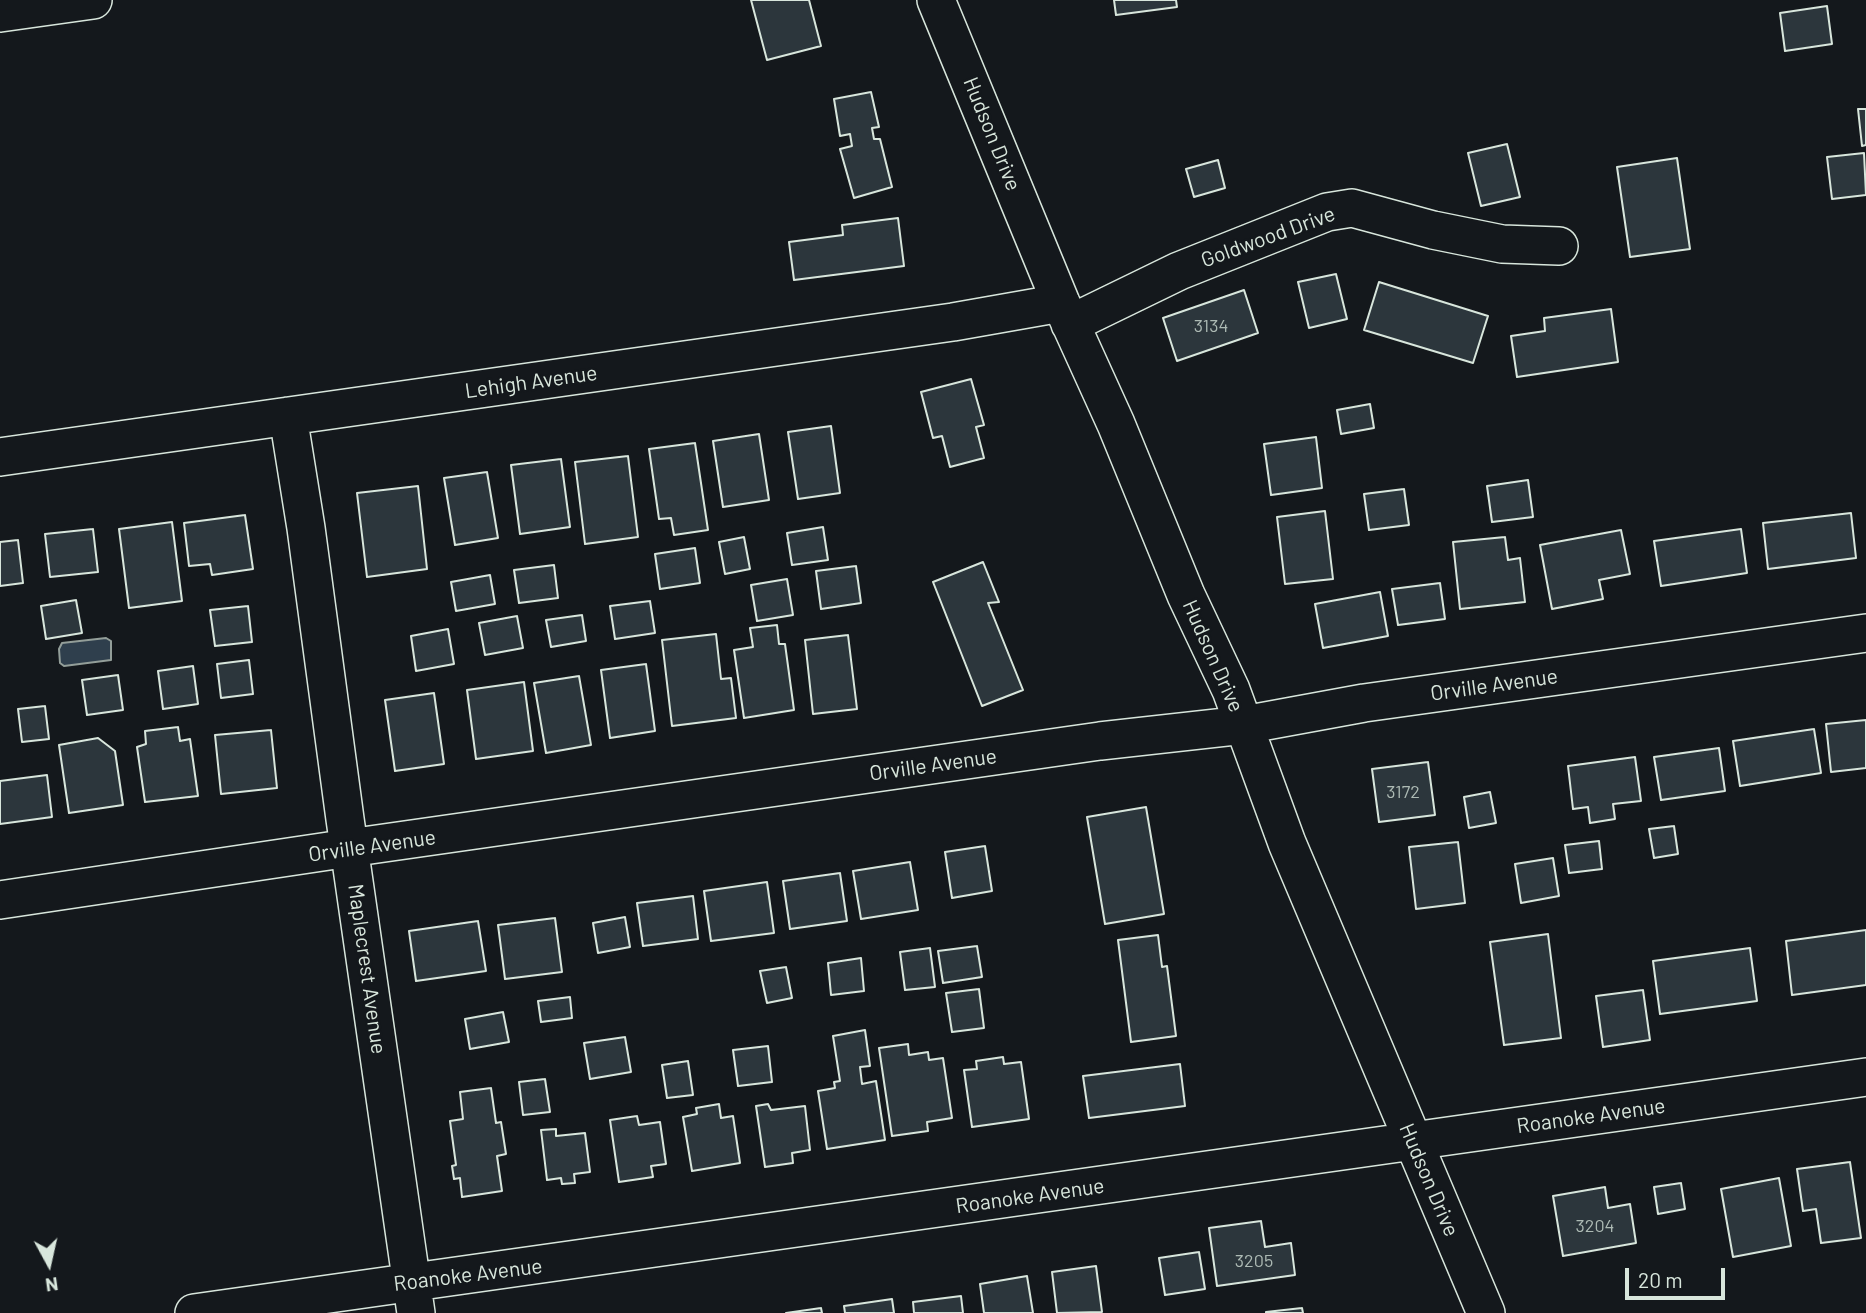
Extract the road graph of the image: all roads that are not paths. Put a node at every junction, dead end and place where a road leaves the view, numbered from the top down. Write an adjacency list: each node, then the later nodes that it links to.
1 (93, 0): 3 (street)
2 (936, 0): 5 (street, Hudson Drive)
3 (0, 13)
4 (1559, 246): 5 (street, Goldwood Drive)
5 (1065, 314): 6 (street, Lehigh Avenue); 9 (street, Hudson Drive)
6 (288, 416): 7 (street, Lehigh Avenue); 10 (street, Maplecrest Avenue)
7 (0, 457)
8 (1866, 633): 9 (street, Orville Avenue)
9 (1244, 725): 10 (street, Orville Avenue); 13 (street, Hudson Drive)
10 (349, 848): 11 (street, Orville Avenue); 14 (street, Maplecrest Avenue)
11 (0, 900)
12 (1866, 1077): 13 (street, Roanoke Avenue)
13 (1413, 1142): 14 (street, Roanoke Avenue); 16 (street, Hudson Drive)
14 (414, 1297): 15 (street, Roanoke Avenue)
15 (194, 1313)
16 (1486, 1313)

